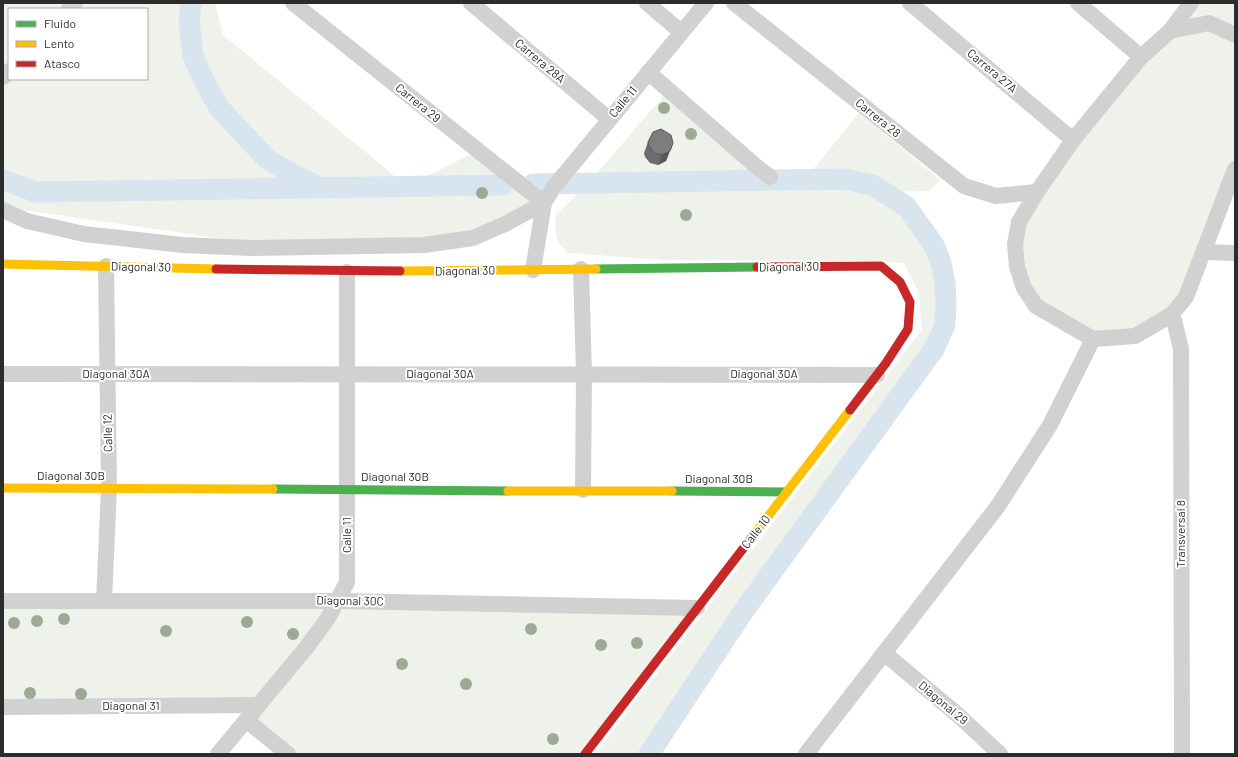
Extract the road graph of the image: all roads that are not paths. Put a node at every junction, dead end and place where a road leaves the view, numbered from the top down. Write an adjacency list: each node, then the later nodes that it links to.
1 (293, 3): 19 (street, Carrera 29)
2 (471, 3): 14 (street, Carrera 28A)
3 (647, 3): 10 (street)
4 (706, 3): 10 (street, Calle 11)
5 (734, 3): 18 (street, Carrera 28)
6 (910, 3): 15 (street, Carrera 27A)
7 (1078, 3): 12 (street)
8 (1191, 3): 9 (street)
9 (1170, 31): 11 (street); 12 (street)
10 (681, 32): 13 (street, Calle 11)
11 (1235, 36)
12 (1141, 58): 15 (street)
13 (648, 72): 14 (street, Calle 11); 17 (street)
14 (608, 119): 19 (street, Calle 11)
15 (1073, 140): 18 (street)
16 (1235, 169): 21 (street)
17 (770, 177)
18 (1037, 192): 30 (street)
19 (544, 203): 20 (street, Diagonal 30); 26 (street)
20 (3, 210)
21 (1204, 252): 22 (street); 29 (street)
22 (1235, 253)
23 (3, 264): 24 (street, Diagonal 30)
24 (106, 266): 27 (street, Diagonal 30); 32 (street, Calle 12)
25 (581, 269): 26 (street, Diagonal 30); 28 (street, Diagonal 30); 34 (street)
26 (533, 270): 27 (street, Diagonal 30)
27 (347, 272): 33 (street, Calle 11)
28 (910, 302): 35 (street, Calle 10)
29 (1171, 315): 30 (street); 54 (street, Transversal 8)
30 (1093, 339): 45 (street)
31 (3, 374): 32 (street, Diagonal 30A)
32 (107, 374): 33 (street, Diagonal 30A); 37 (street, Calle 12)
33 (347, 374): 34 (street, Diagonal 30A); 38 (street, Calle 11)
34 (584, 374): 35 (street, Diagonal 30A); 39 (street)
35 (877, 374): 40 (street, Calle 10)
36 (3, 488): 37 (street, Diagonal 30B)
37 (109, 488): 38 (street, Diagonal 30B); 43 (street, Calle 12)
38 (347, 489): 39 (street, Diagonal 30B); 41 (street, Calle 11)
39 (583, 490): 40 (street, Diagonal 30B)
40 (787, 492): 44 (street, Calle 10)
41 (338, 600): 43 (street, Diagonal 30C); 44 (street, Diagonal 30C); 46 (street, Calle 11)
42 (3, 601): 43 (street, Diagonal 30C)
43 (104, 601)
44 (697, 608): 51 (street, Calle 10)
45 (884, 653): 52 (street); 53 (street, Diagonal 29)
46 (259, 705): 47 (street, Diagonal 31); 48 (street, Calle 11)
47 (3, 707)
48 (246, 720): 49 (street, Calle 11); 50 (street)
49 (218, 754)
50 (288, 754)
51 (585, 754)
52 (806, 754)
53 (1000, 754)
54 (1182, 754)

